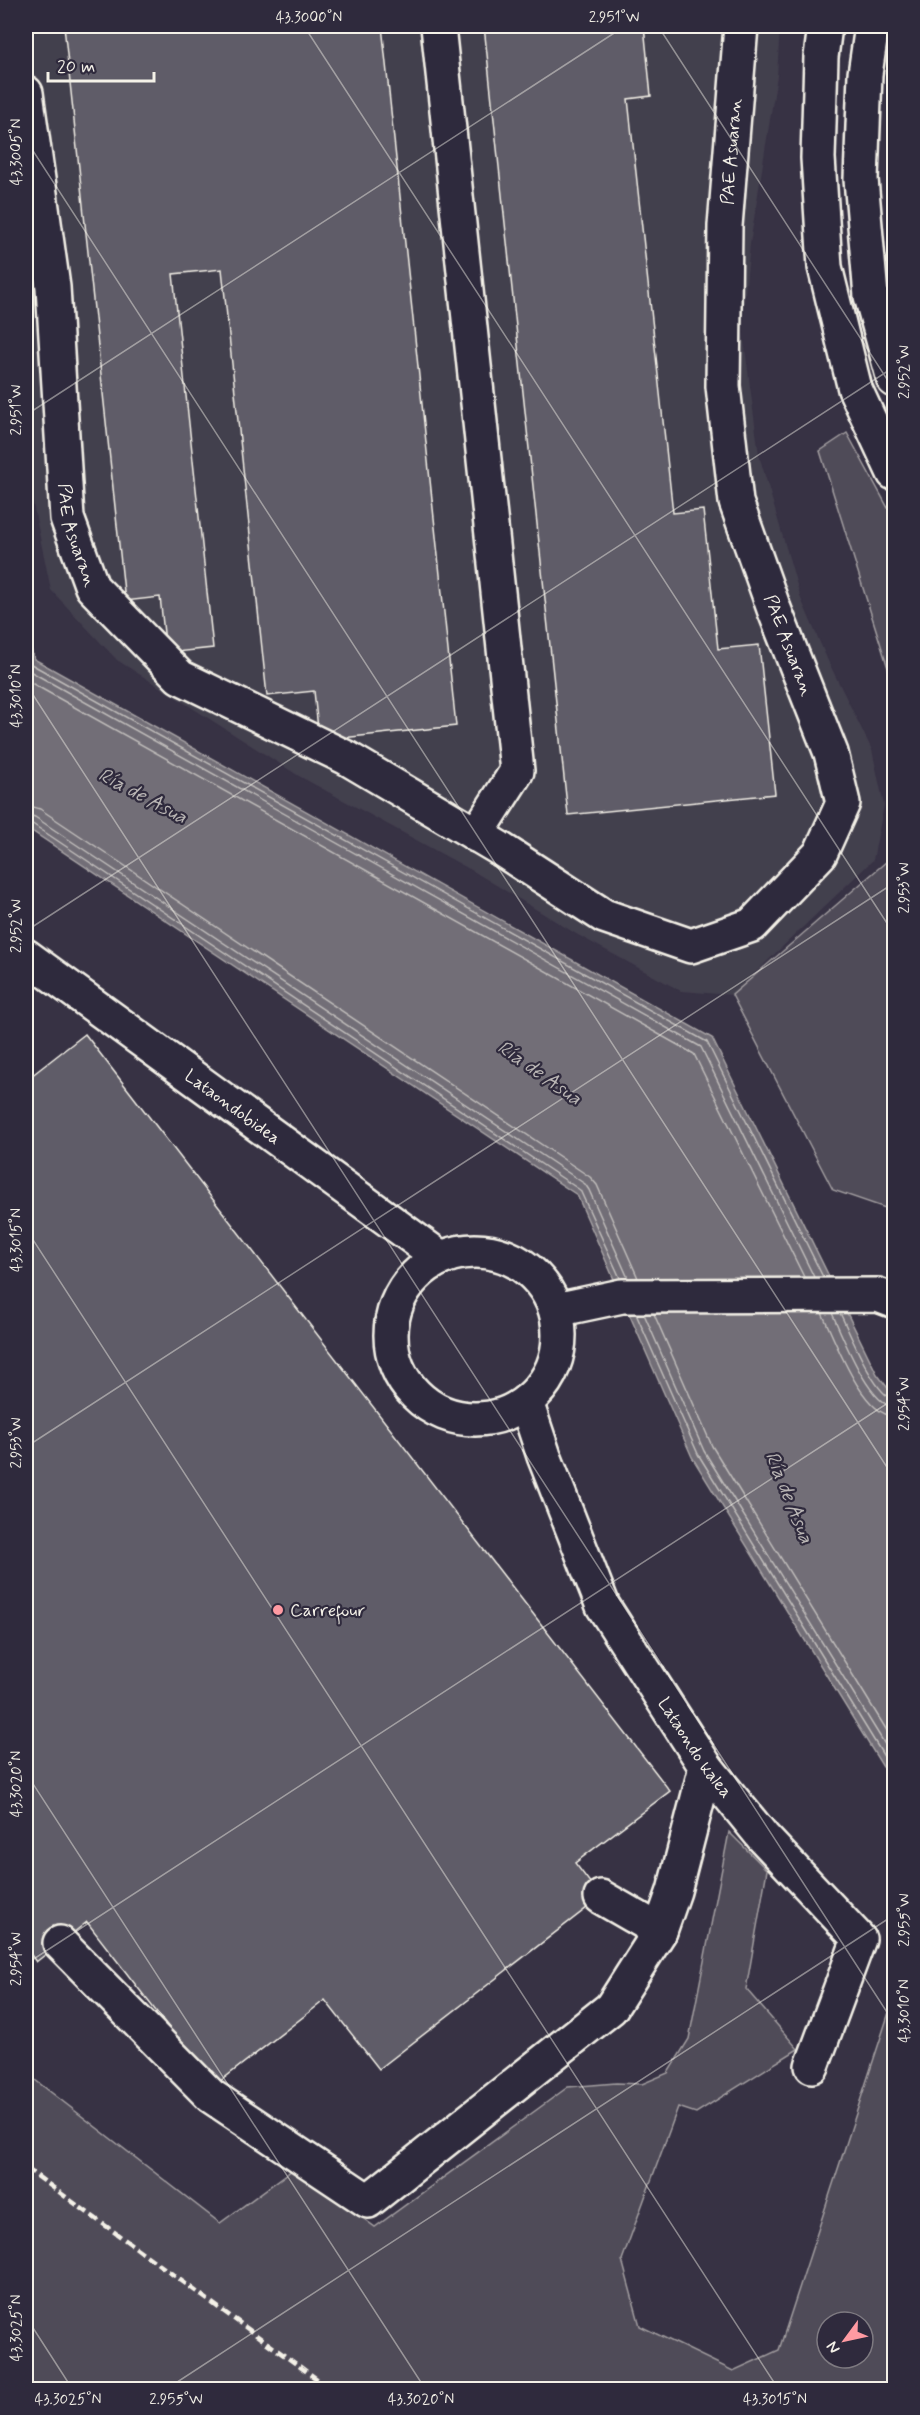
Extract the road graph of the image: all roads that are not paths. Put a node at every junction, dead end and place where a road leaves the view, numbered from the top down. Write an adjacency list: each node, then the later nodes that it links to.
1 (438, 26): 8 (main road)
2 (741, 26): 8 (main road, PAE Asuaran)
3 (825, 26): 7 (main road)
4 (872, 26): 6 (main road)
5 (26, 93): 8 (main road, PAE Asuaran)
6 (894, 380)
7 (894, 473)
8 (476, 835)
9 (26, 956): 10 (main road, Lataondobidea)
10 (441, 1258): 12 (main road); 13 (main road)
11 (894, 1301): 12 (main road)
12 (556, 1310): 13 (main road)
13 (526, 1402): 14 (main road, Lataondo kalea)
14 (706, 1767): 16 (main road); 18 (main road, Lataondo kalea)
15 (601, 1897): 16 (main road)
16 (660, 1931): 17 (main road)
17 (60, 1943)
18 (812, 2066)

